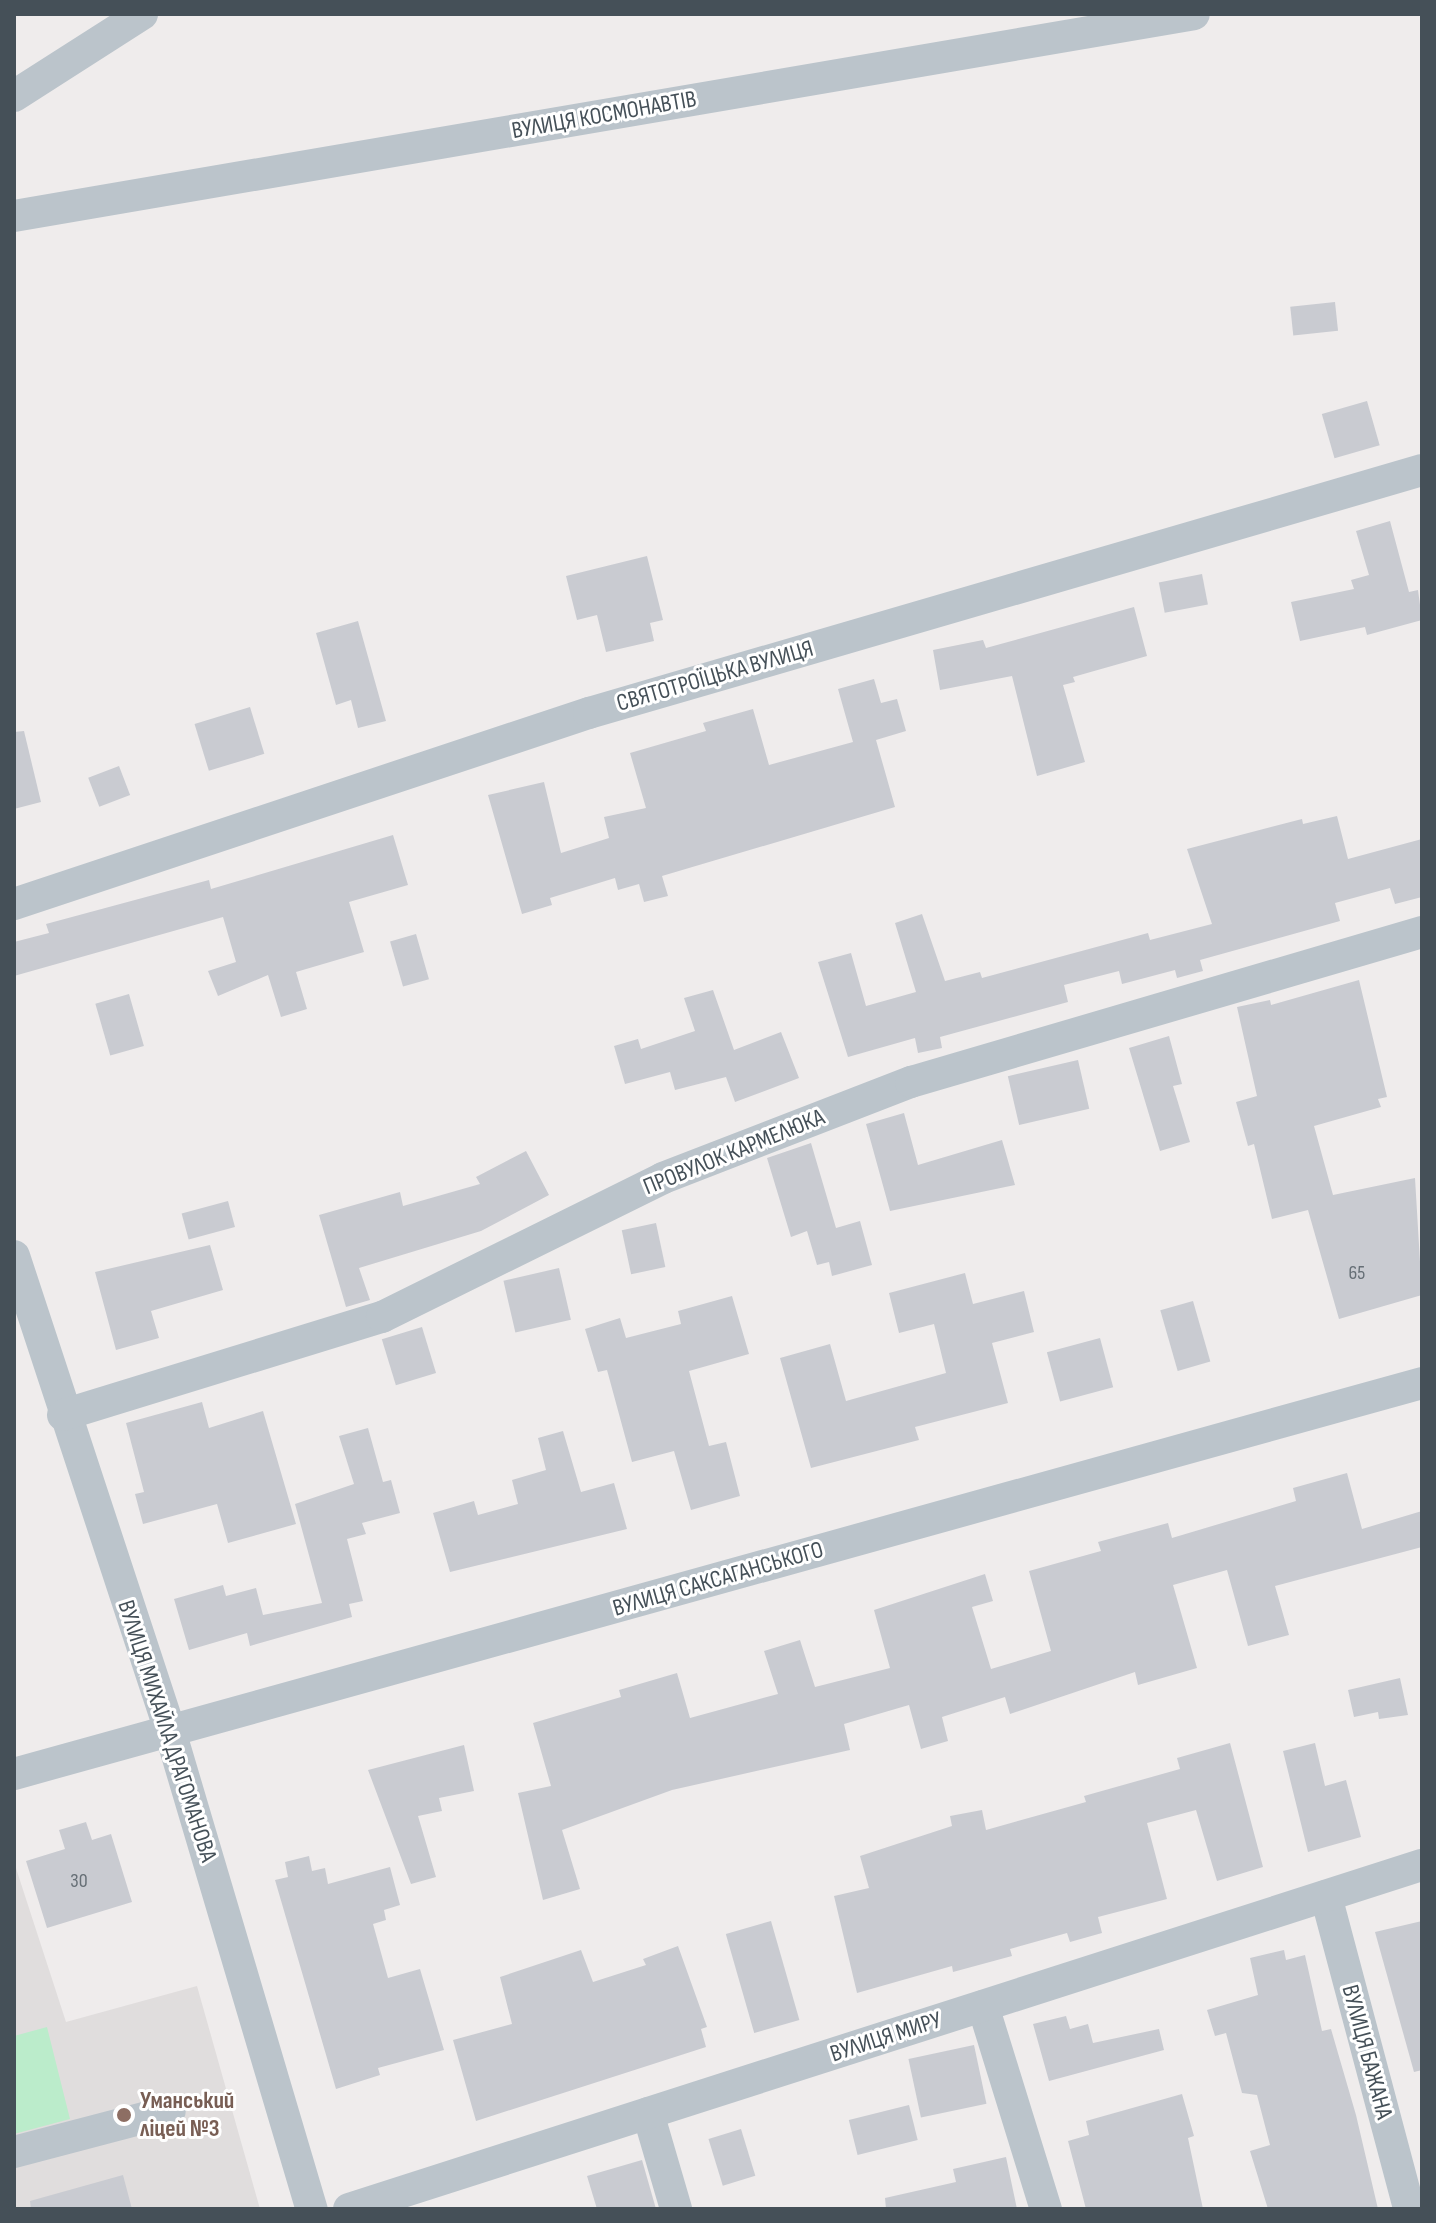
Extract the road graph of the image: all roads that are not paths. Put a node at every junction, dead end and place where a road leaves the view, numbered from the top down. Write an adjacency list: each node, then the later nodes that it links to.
1 (142, 14): 3 (street)
2 (1194, 14): 4 (street, ВУЛИЦЯ КОСМОНАВТІВ)
3 (14, 96)
4 (14, 216)
5 (1422, 470): 6 (street, СВЯТОТРОЇЦЬКА ВУЛИЦЯ)
6 (14, 904)
7 (1422, 932): 10 (street, ПРОВУЛОК КАРМЕЛЮКА)
8 (14, 1256): 10 (street, ВУЛИЦЯ МИХАЙЛА ДРАГОМАНОВА)
9 (1422, 1383): 11 (street, ВУЛИЦЯ САКСАГАНСЬКОГО)
10 (63, 1415): 11 (street, ВУЛИЦЯ МИХАЙЛА ДРАГОМАНОВА)
11 (170, 1731): 12 (street, ВУЛИЦЯ САКСАГАНСЬКОГО); 19 (street, ВУЛИЦЯ МИХАЙЛА ДРАГОМАНОВА)
12 (14, 1774)
13 (1422, 1865): 14 (street, ВУЛИЦЯ МИРУ)
14 (1326, 1896): 15 (street, ВУЛИЦЯ МИРУ); 23 (street, ВУЛИЦЯ БАЖАНА)
15 (983, 2006): 17 (street, ВУЛИЦЯ МИРУ); 22 (street)
16 (170, 2111): 18 (street)
17 (648, 2113): 20 (street, ВУЛИЦЯ МИРУ); 21 (street)
18 (14, 2152)
19 (312, 2209)
20 (349, 2209)
21 (676, 2209)
22 (1046, 2209)
23 (1409, 2209)

